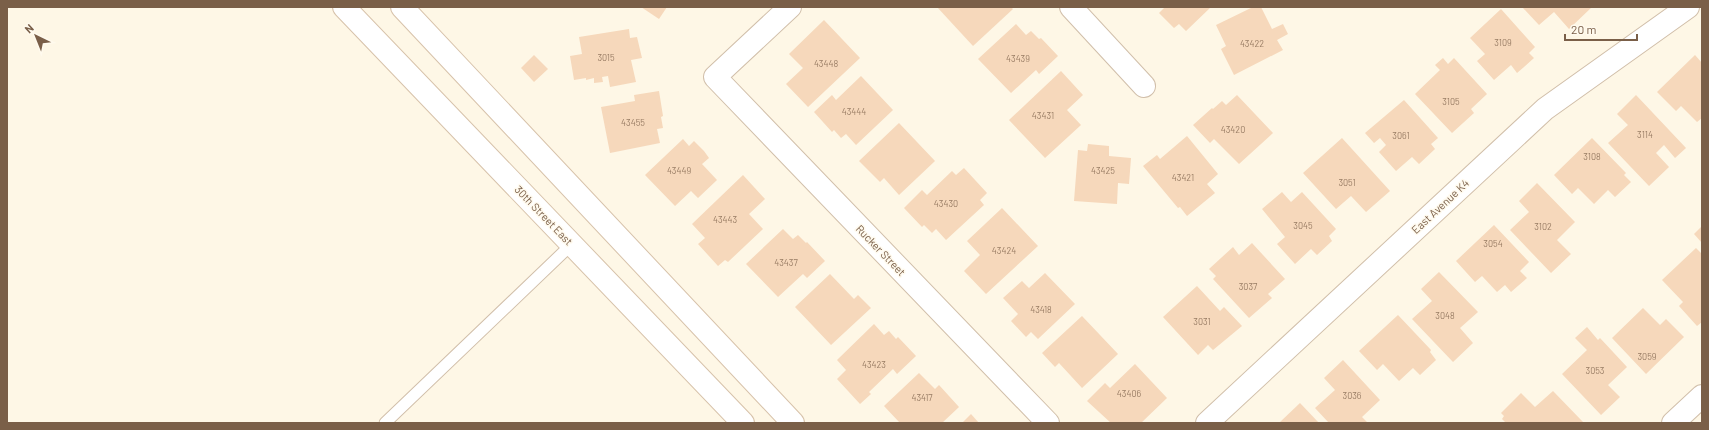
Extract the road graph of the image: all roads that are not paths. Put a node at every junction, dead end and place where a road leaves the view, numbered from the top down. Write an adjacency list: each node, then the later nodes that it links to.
1 (344, 7): 7 (street, 30th Street East)
2 (402, 7): 11 (street)
3 (790, 7): 12 (street, Rucker Street)
4 (1071, 7): 6 (street)
5 (1688, 7): 13 (street, East Avenue K4)
6 (1144, 86)
7 (572, 244): 9 (lane); 10 (street, 30th Street East)
8 (1702, 396): 14 (street)
9 (386, 423)
10 (743, 423)
11 (793, 423)
12 (1048, 423)
13 (1207, 423)
14 (1673, 423)

